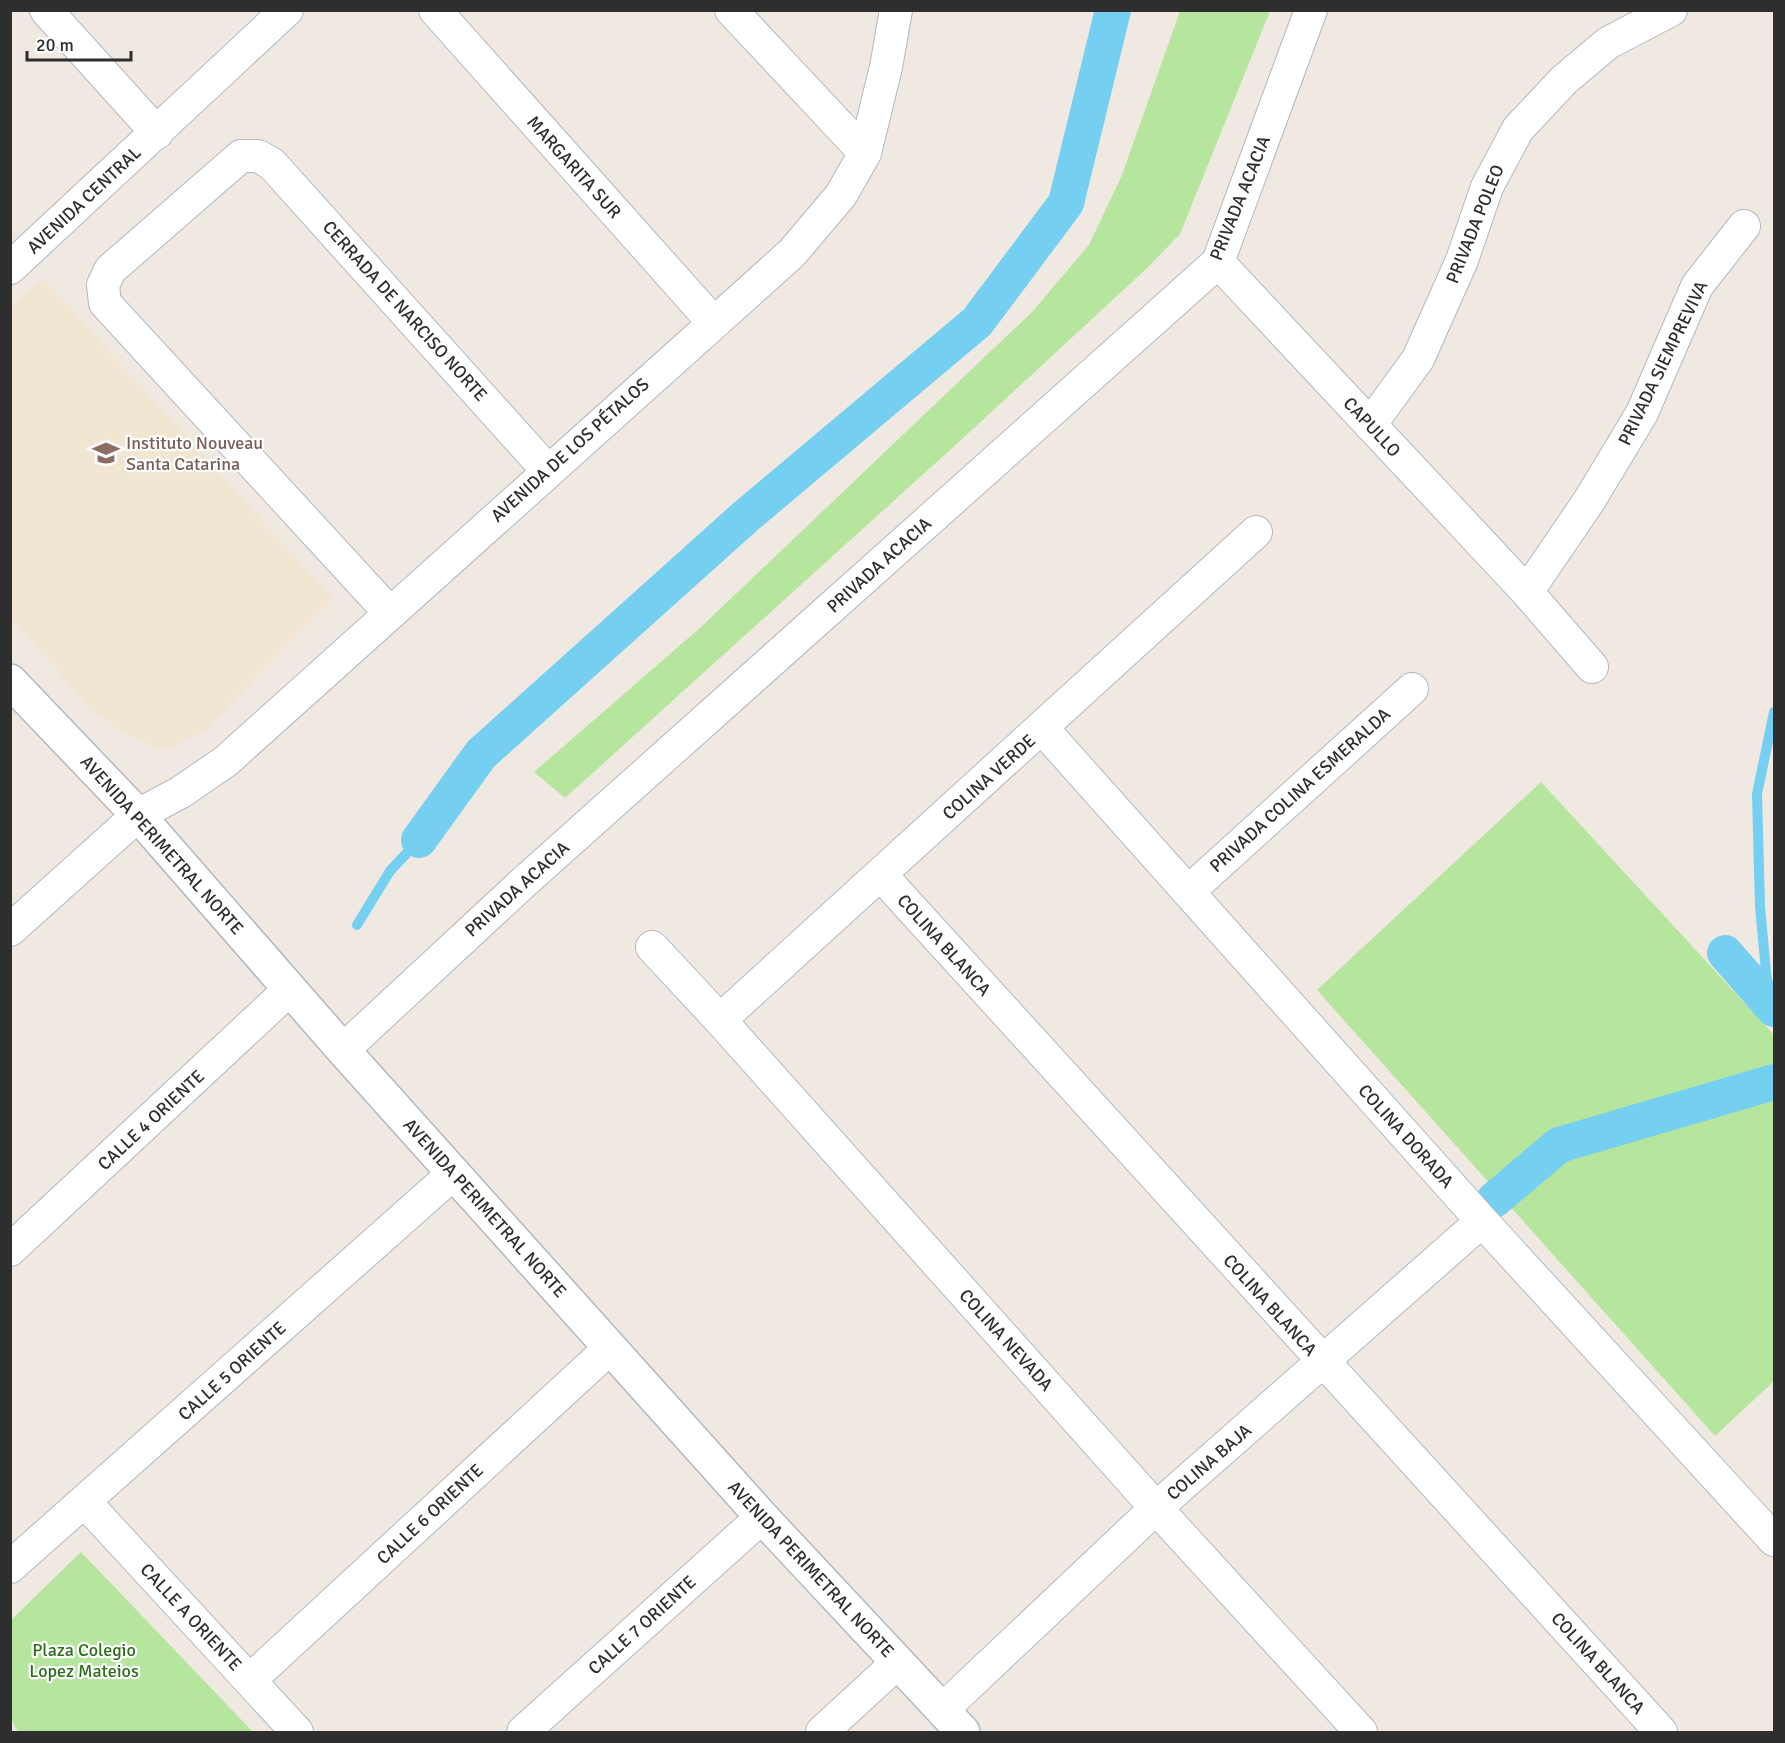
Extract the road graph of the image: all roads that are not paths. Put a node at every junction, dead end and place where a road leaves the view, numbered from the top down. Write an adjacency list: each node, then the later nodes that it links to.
1 (46, 10): 8 (street)
2 (286, 10): 8 (street, AVENIDA CENTRAL)
3 (435, 10): 13 (street, MARGARITA SUR)
4 (731, 10): 9 (street)
5 (896, 10): 9 (street, AVENIDA DE LOS PÉTALOS)
6 (1311, 10): 11 (street, PRIVADA ACACIA)
7 (1671, 10): 14 (street, PRIVADA POLEO)
8 (157, 133): 12 (street, AVENIDA CENTRAL)
9 (865, 153): 13 (street, AVENIDA DE LOS PÉTALOS)
10 (1744, 226): 17 (street, PRIVADA SIEMPREVIVA)
11 (1218, 262): 14 (street, CAPULLO); 30 (street, PRIVADA ACACIA)
12 (10, 268)
13 (713, 322): 15 (street, AVENIDA DE LOS PÉTALOS)
14 (1370, 425): 17 (street, CAPULLO)
15 (548, 471): 18 (street, AVENIDA DE LOS PÉTALOS); 18 (street, CERRADA DE NARCISO NORTE)
16 (1256, 532): 22 (street, COLINA VERDE)
17 (1527, 592): 19 (street, CAPULLO)
18 (389, 612): 23 (street, AVENIDA DE LOS PÉTALOS)
19 (1592, 667)
20 (10, 681): 23 (street, AVENIDA PERIMETRAL NORTE)
21 (1412, 689): 25 (street, PRIVADA COLINA ESMERALDA)
22 (1042, 728): 24 (street, COLINA VERDE); 25 (street, COLINA DORADA)
23 (138, 815): 26 (street, AVENIDA DE LOS PÉTALOS); 28 (street, AVENIDA PERIMETRAL NORTE)
24 (881, 875): 29 (street, COLINA VERDE); 35 (street, COLINA BLANCA)
25 (1189, 891): 32 (street, COLINA DORADA)
26 (10, 930)
27 (652, 947): 29 (street, COLINA NEVADA)
28 (290, 989): 30 (street, AVENIDA PERIMETRAL NORTE); 33 (street, CALLE 4 ORIENTE)
29 (720, 1020): 37 (street, COLINA NEVADA)
30 (343, 1050): 31 (street, AVENIDA PERIMETRAL NORTE)
31 (454, 1173): 34 (street, AVENIDA PERIMETRAL NORTE); 36 (street, CALLE 5 ORIENTE)
32 (1482, 1221): 35 (street, COLINA BAJA); 39 (street, COLINA DORADA)
33 (10, 1250)
34 (610, 1348): 38 (street, AVENIDA PERIMETRAL NORTE); 42 (street, CALLE 6 ORIENTE)
35 (1322, 1362): 37 (street, COLINA BAJA); 48 (street, COLINA BLANCA)
36 (85, 1502): 40 (street, CALLE 5 ORIENTE); 42 (street, CALLE A ORIENTE)
37 (1156, 1508): 43 (street, COLINA BAJA); 47 (street, COLINA NEVADA)
38 (762, 1517): 41 (street, AVENIDA PERIMETRAL NORTE); 45 (street, CALLE 7 ORIENTE)
39 (1774, 1540)
40 (10, 1568)
41 (898, 1662): 43 (street, AVENIDA PERIMETRAL NORTE); 46 (street)
42 (250, 1680): 44 (street, CALLE A ORIENTE)
43 (952, 1721)
44 (297, 1732)
45 (523, 1732)
46 (822, 1732)
47 (1361, 1732)
48 (1661, 1732)

